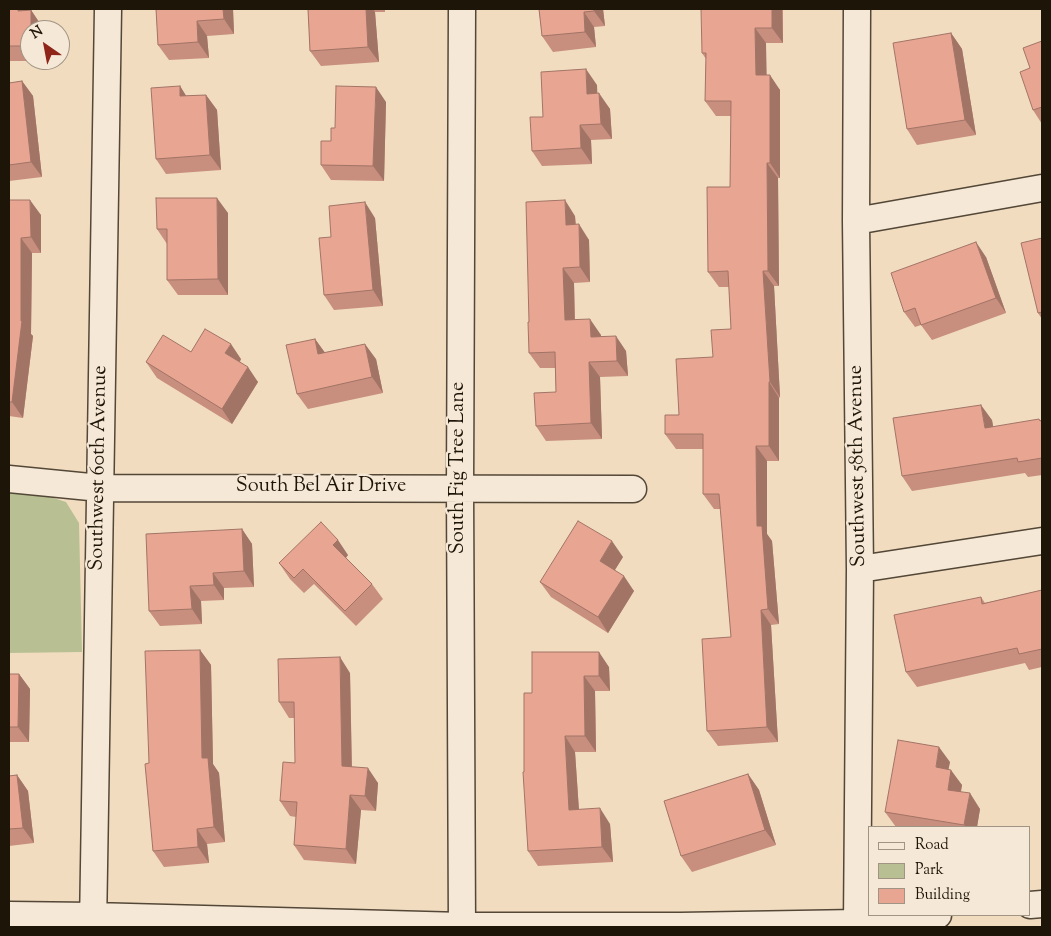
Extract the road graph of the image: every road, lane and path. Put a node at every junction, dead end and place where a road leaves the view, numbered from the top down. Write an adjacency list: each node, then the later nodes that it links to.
1 (108, 9): 7 (street, Southwest 60th Avenue)
2 (462, 9): 8 (street, South Fig Tree Lane)
3 (857, 9): 5 (street, Southwest 58th Avenue)
4 (1042, 188): 5 (street)
5 (856, 221): 11 (street, Southwest 58th Avenue)
6 (9, 479): 7 (street, South Bel Air Drive)
7 (100, 488): 8 (street, South Bel Air Drive); 14 (street, Southwest 60th Avenue)
8 (460, 488): 9 (street, South Bel Air Drive); 16 (street, South Fig Tree Lane)
9 (633, 489)
10 (1042, 540): 11 (street)
11 (860, 569): 15 (street, Southwest 58th Avenue)
12 (9, 915): 14 (street)
13 (928, 916): 15 (street)
14 (93, 922): 16 (street)
15 (857, 923): 16 (street)
16 (462, 926)

